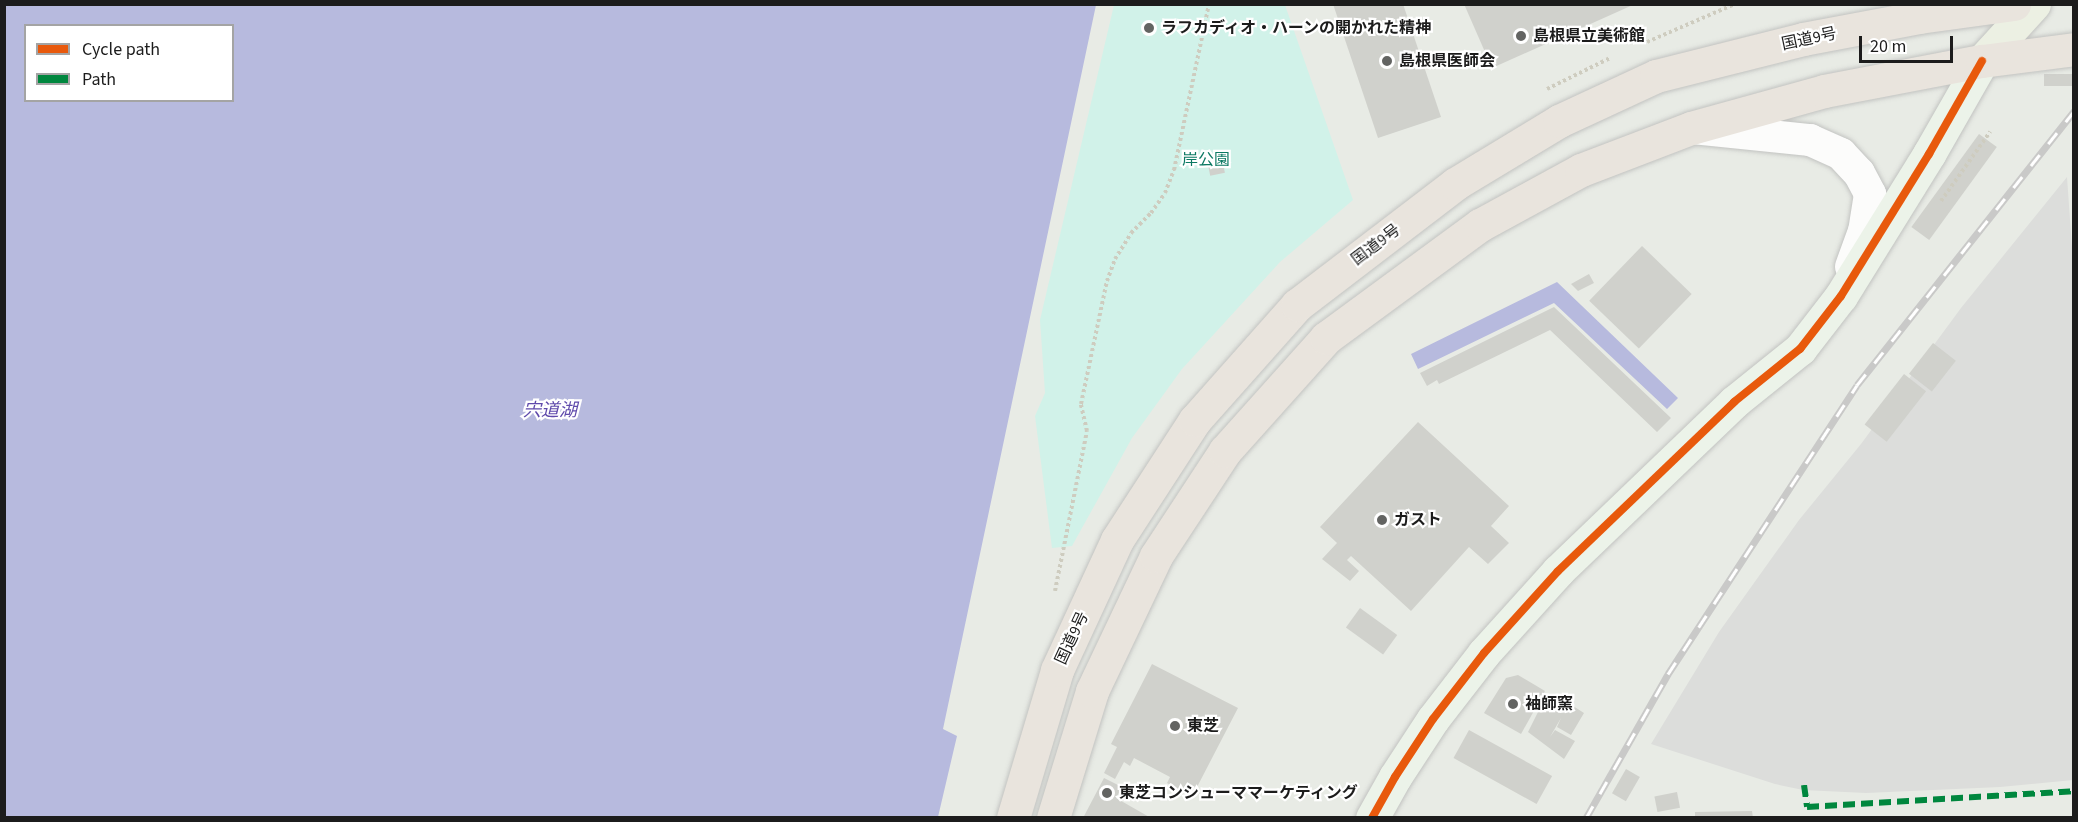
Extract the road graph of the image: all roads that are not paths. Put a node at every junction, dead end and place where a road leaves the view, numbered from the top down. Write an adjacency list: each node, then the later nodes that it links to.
1 (1933, 4): 4 (highway)
2 (2034, 4): 6 (main road)
3 (1997, 5): 4 (highway, 国道9号); 6 (main road)
4 (1850, 30): 9 (highway, 国道9号)
5 (2073, 49): 6 (highway)
6 (1982, 61): 7 (highway); 8 (street)
7 (1691, 128): 8 (street); 10 (highway)
8 (1841, 296): 11 (street)
9 (1013, 818)
10 (1053, 818)
11 (1372, 818)

